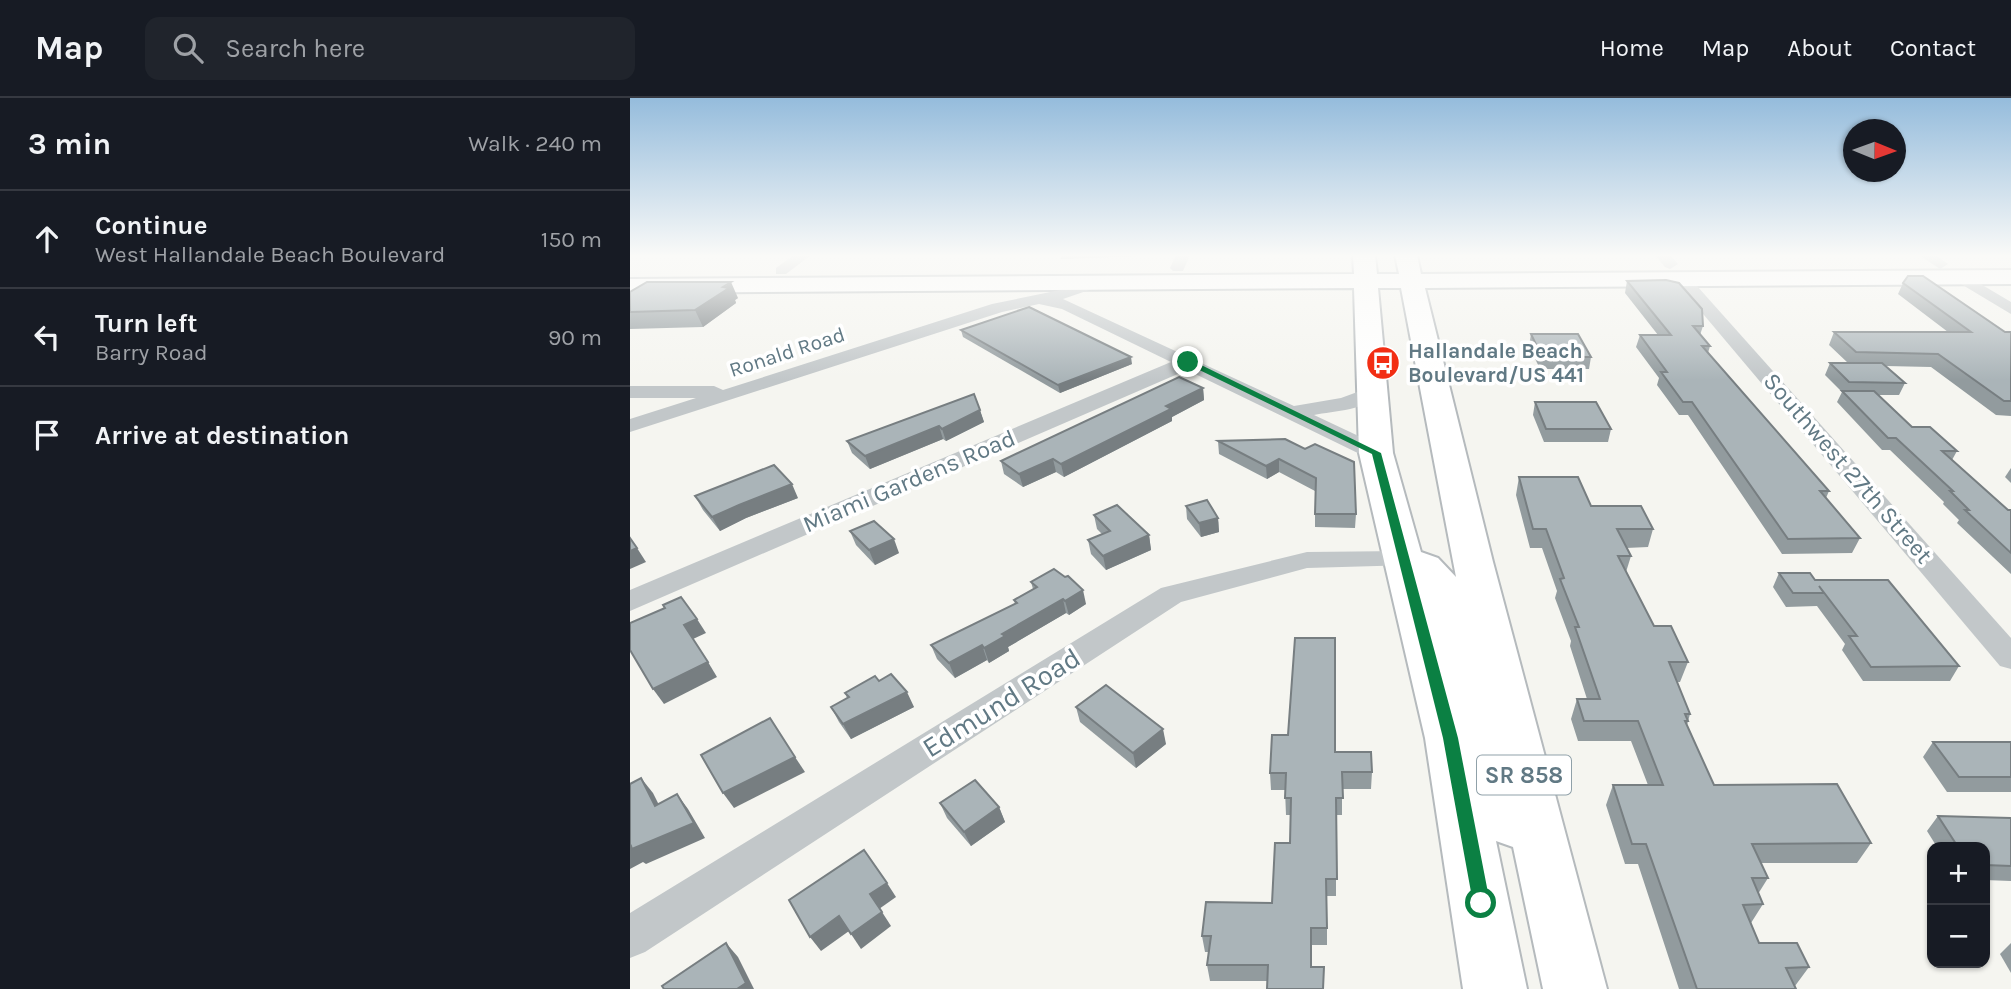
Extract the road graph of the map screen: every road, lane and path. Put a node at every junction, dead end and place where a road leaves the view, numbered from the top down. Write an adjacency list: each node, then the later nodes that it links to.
1 (991, 297): 2 (main road)
2 (996, 297): 3 (main road); 4 (street, Ronald Road); 13 (street, Ronald Road)
3 (1007, 297)
4 (1058, 297)
5 (1079, 297): 11 (street)
6 (1367, 297): 14 (main road, SR 858)
7 (1415, 297): 22 (main road, SR 858)
8 (1698, 297): 20 (street, Southwest 27th Street)
9 (1991, 297): 10 (street)
10 (2011, 309)
11 (1188, 362): 15 (street); 19 (street, Miami Gardens Road)
12 (630, 392): 13 (street)
13 (737, 392): 16 (street, Ronald Road)
14 (1371, 393): 15 (street); 17 (main road, SR 858)
15 (1295, 412): 17 (street)
16 (630, 426)
17 (1376, 453): 18 (main road, SR 858)
18 (1404, 559): 21 (street, Edmund Road); 22 (main road); 23 (main road, SR 858)
19 (630, 601)
20 (2011, 658)
21 (630, 937)
22 (1570, 968)
23 (1495, 989)

